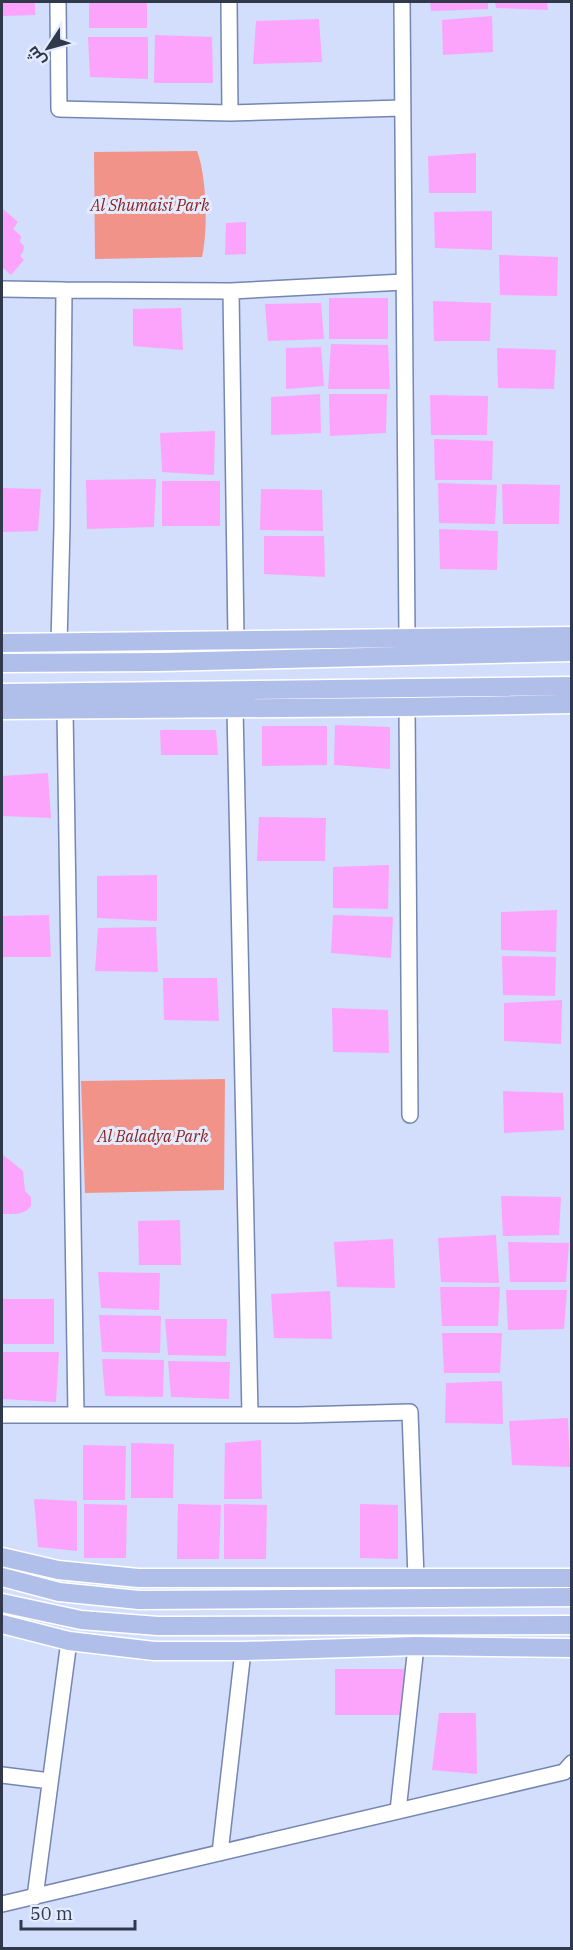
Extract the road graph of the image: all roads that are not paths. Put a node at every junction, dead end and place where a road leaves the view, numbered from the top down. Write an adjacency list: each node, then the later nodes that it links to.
1 (58, 2): 5 (street)
2 (229, 2): 5 (street)
3 (402, 2): 4 (street)
4 (402, 108): 5 (street); 6 (street)
5 (230, 113)
6 (404, 282): 9 (street); 11 (street)
7 (2, 289): 8 (street)
8 (64, 290): 9 (street); 14 (street)
9 (231, 291): 12 (street)
10 (572, 636): 11 (main road)
11 (407, 637): 12 (main road)
12 (236, 639): 14 (main road)
13 (2, 643): 14 (main road)
14 (58, 643)
15 (572, 652): 16 (main road)
16 (2, 663)
17 (572, 686): 18 (main road)
18 (2, 693)
19 (572, 704): 20 (main road)
20 (407, 707): 21 (main road); 24 (street)
21 (235, 709): 23 (main road); 27 (street)
22 (2, 710): 23 (main road)
23 (65, 710): 26 (street)
24 (410, 1115)
25 (2, 1415): 26 (street)
26 (76, 1415): 27 (street)
27 (250, 1415): 30 (street)
28 (2, 1557): 30 (main road)
29 (2, 1576): 32 (main road)
30 (416, 1578): 31 (main road)
31 (572, 1578)
32 (572, 1597)
33 (2, 1603): 35 (main road)
34 (2, 1624): 36 (main road)
35 (572, 1625)
36 (69, 1641): 39 (main road); 42 (street)
37 (416, 1646): 38 (main road); 39 (main road); 43 (street)
38 (572, 1648)
39 (243, 1651): 44 (street)
40 (572, 1763): 43 (street)
41 (2, 1775): 42 (street)
42 (50, 1780): 45 (street)
43 (398, 1811): 44 (street)
44 (220, 1853): 45 (street)
45 (34, 1897): 46 (street)
46 (2, 1904)

